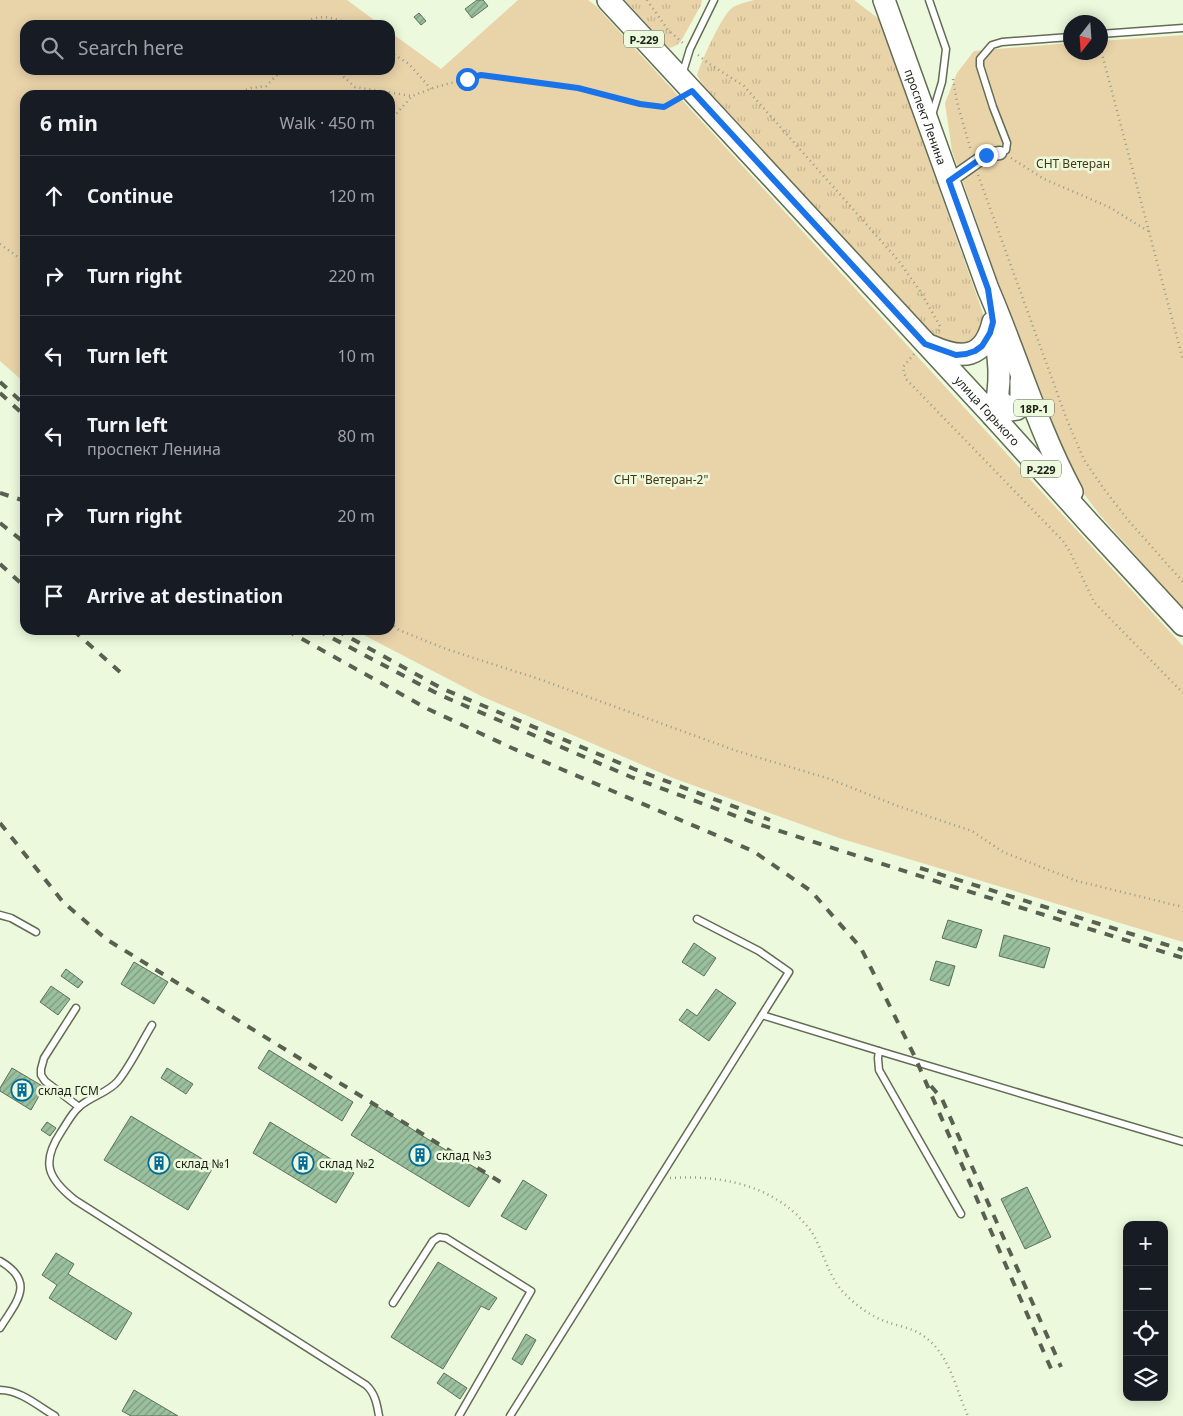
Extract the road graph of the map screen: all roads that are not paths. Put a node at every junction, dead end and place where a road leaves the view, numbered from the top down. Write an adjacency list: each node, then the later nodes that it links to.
1 (608, 0): 8 (main road, Р-229)
2 (714, 0): 8 (lane)
3 (929, 0): 9 (lane)
4 (882, 1): 9 (main road, проспект Ленина / 18Р-1)
5 (1183, 28): 6 (lane)
6 (1108, 33)
7 (1063, 38): 10 (lane)
8 (686, 85): 14 (main road, Р-229)
9 (929, 123): 11 (main road, проспект Ленина / 18Р-1)
10 (1000, 153): 11 (street)
11 (949, 181): 12 (main road, проспект Ленина / 18Р-1)
12 (988, 289): 13 (main road, проспект Ленина / 18Р-1); 15 (main road, проспект Ленина / 18Р-1)
13 (993, 322): 14 (main road); 16 (main road, проспект Ленина / 18Р-1)
14 (925, 344): 16 (main road, улица Горького / Р-229)
15 (1020, 368): 16 (main road); 17 (main road, проспект Ленина / 18Р-1)
16 (996, 408): 17 (main road, улица Горького / Р-229)
17 (1089, 523): 18 (main road, Р-229)
18 (1183, 625)
19 (0, 915): 21 (lane)
20 (697, 919): 23 (lane)
21 (36, 932)
22 (76, 1008): 26 (lane)
23 (762, 1015): 25 (lane); 36 (lane)
24 (152, 1025): 26 (lane)
25 (879, 1051): 27 (lane); 28 (lane)
26 (79, 1106): 34 (lane)
27 (1183, 1142)
28 (962, 1214)
29 (0, 1261): 31 (lane)
30 (393, 1302): 35 (lane)
31 (0, 1328)
32 (0, 1390): 33 (lane)
33 (55, 1416)
34 (379, 1416)
35 (459, 1416)
36 (510, 1416)

